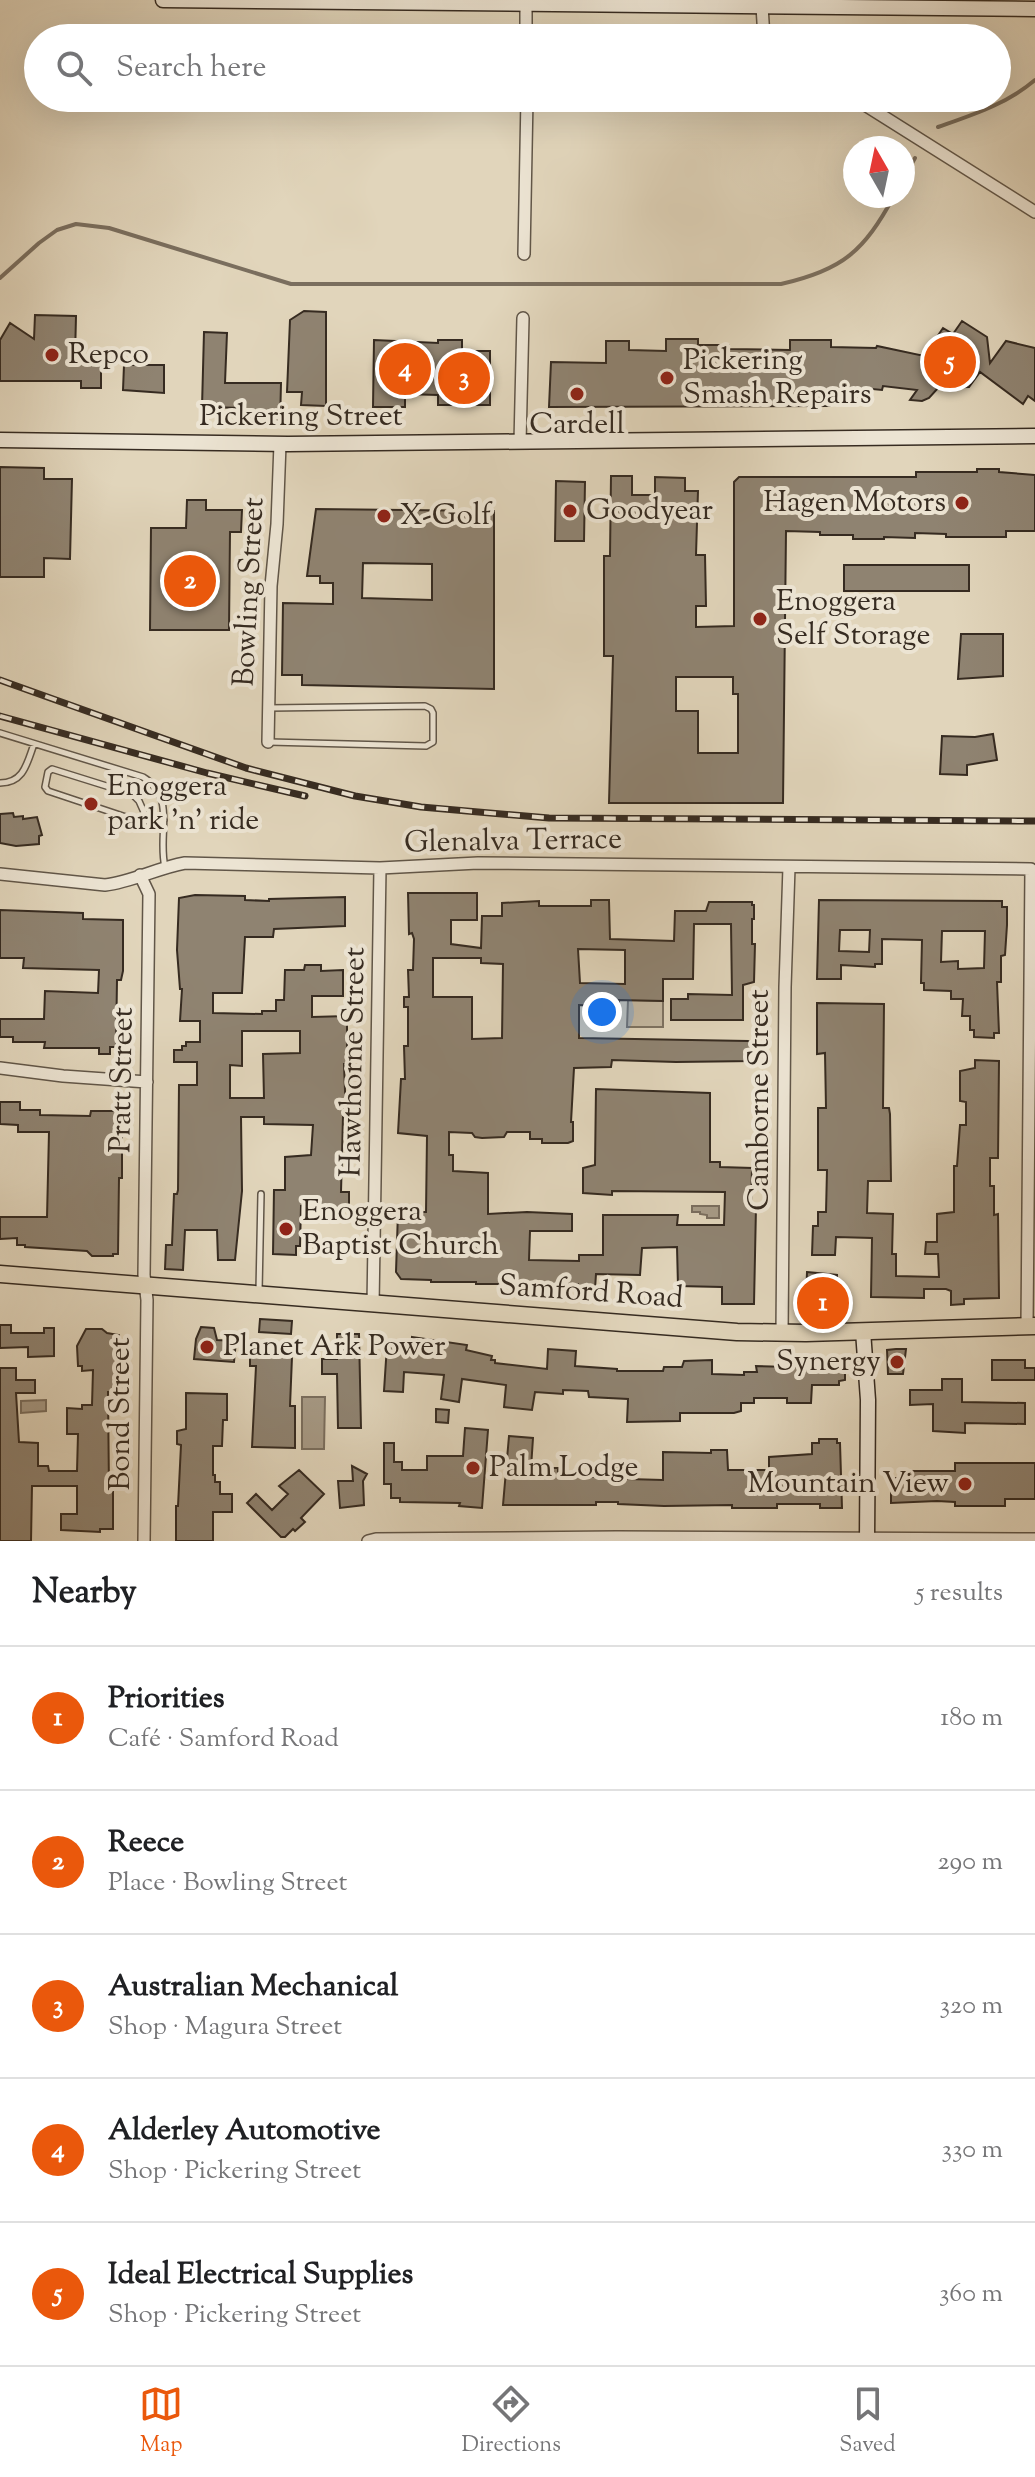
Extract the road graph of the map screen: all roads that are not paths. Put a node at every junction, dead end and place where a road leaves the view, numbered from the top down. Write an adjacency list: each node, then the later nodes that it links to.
1 (163, 0): 2 (main road)
2 (242, 0): 4 (main road)
3 (572, 2): 4 (main road); 6 (main road)
4 (526, 4): 8 (street)
5 (964, 4): 6 (main road); 7 (main road)
6 (762, 6): 9 (street)
7 (1035, 9)
8 (526, 24)
9 (763, 24)
10 (527, 112): 13 (street)
11 (876, 112): 12 (street)
12 (1035, 212)
13 (524, 254)
14 (523, 318): 17 (street)
15 (1035, 436): 17 (main road, Pickering Street)
16 (0, 440): 18 (main road, Pickering Street)
17 (520, 442): 18 (main road, Pickering Street)
18 (280, 444): 19 (street, Bowling Street)
19 (268, 708): 21 (street, Bowling Street); 21 (lane)
20 (0, 733): 22 (lane)
21 (268, 742)
22 (34, 744): 23 (lane); 25 (lane)
23 (0, 783)
24 (147, 819): 24 (lane); 25 (lane)
25 (164, 820): 26 (lane)
26 (165, 867): 28 (street, Glenalva Terrace); 30 (street, Glenalva Terrace)
27 (789, 867): 28 (street, Glenalva Terrace); 38 (street, Glenalva Terrace); 40 (street, Camborne Street)
28 (380, 868): 37 (street, Hawthorne Street)
29 (0, 874): 30 (street, Glenalva Terrace)
30 (140, 875): 32 (street, Pratt Street)
31 (0, 1068): 32 (street)
32 (147, 1082): 35 (street, Pratt Street)
33 (261, 1194): 36 (lane)
34 (0, 1274): 35 (main road, Samford Road)
35 (145, 1287): 36 (main road, Samford Road); 43 (street, Bond Street)
36 (258, 1296): 37 (main road, Samford Road)
37 (373, 1305): 40 (main road, Samford Road)
38 (1031, 1326): 39 (main road, Samford Road)
39 (863, 1331): 40 (main road, Samford Road); 41 (main road)
40 (782, 1334)
41 (867, 1539): 42 (street); 44 (street)
42 (1035, 1539)
43 (144, 1541)
44 (368, 1541)

